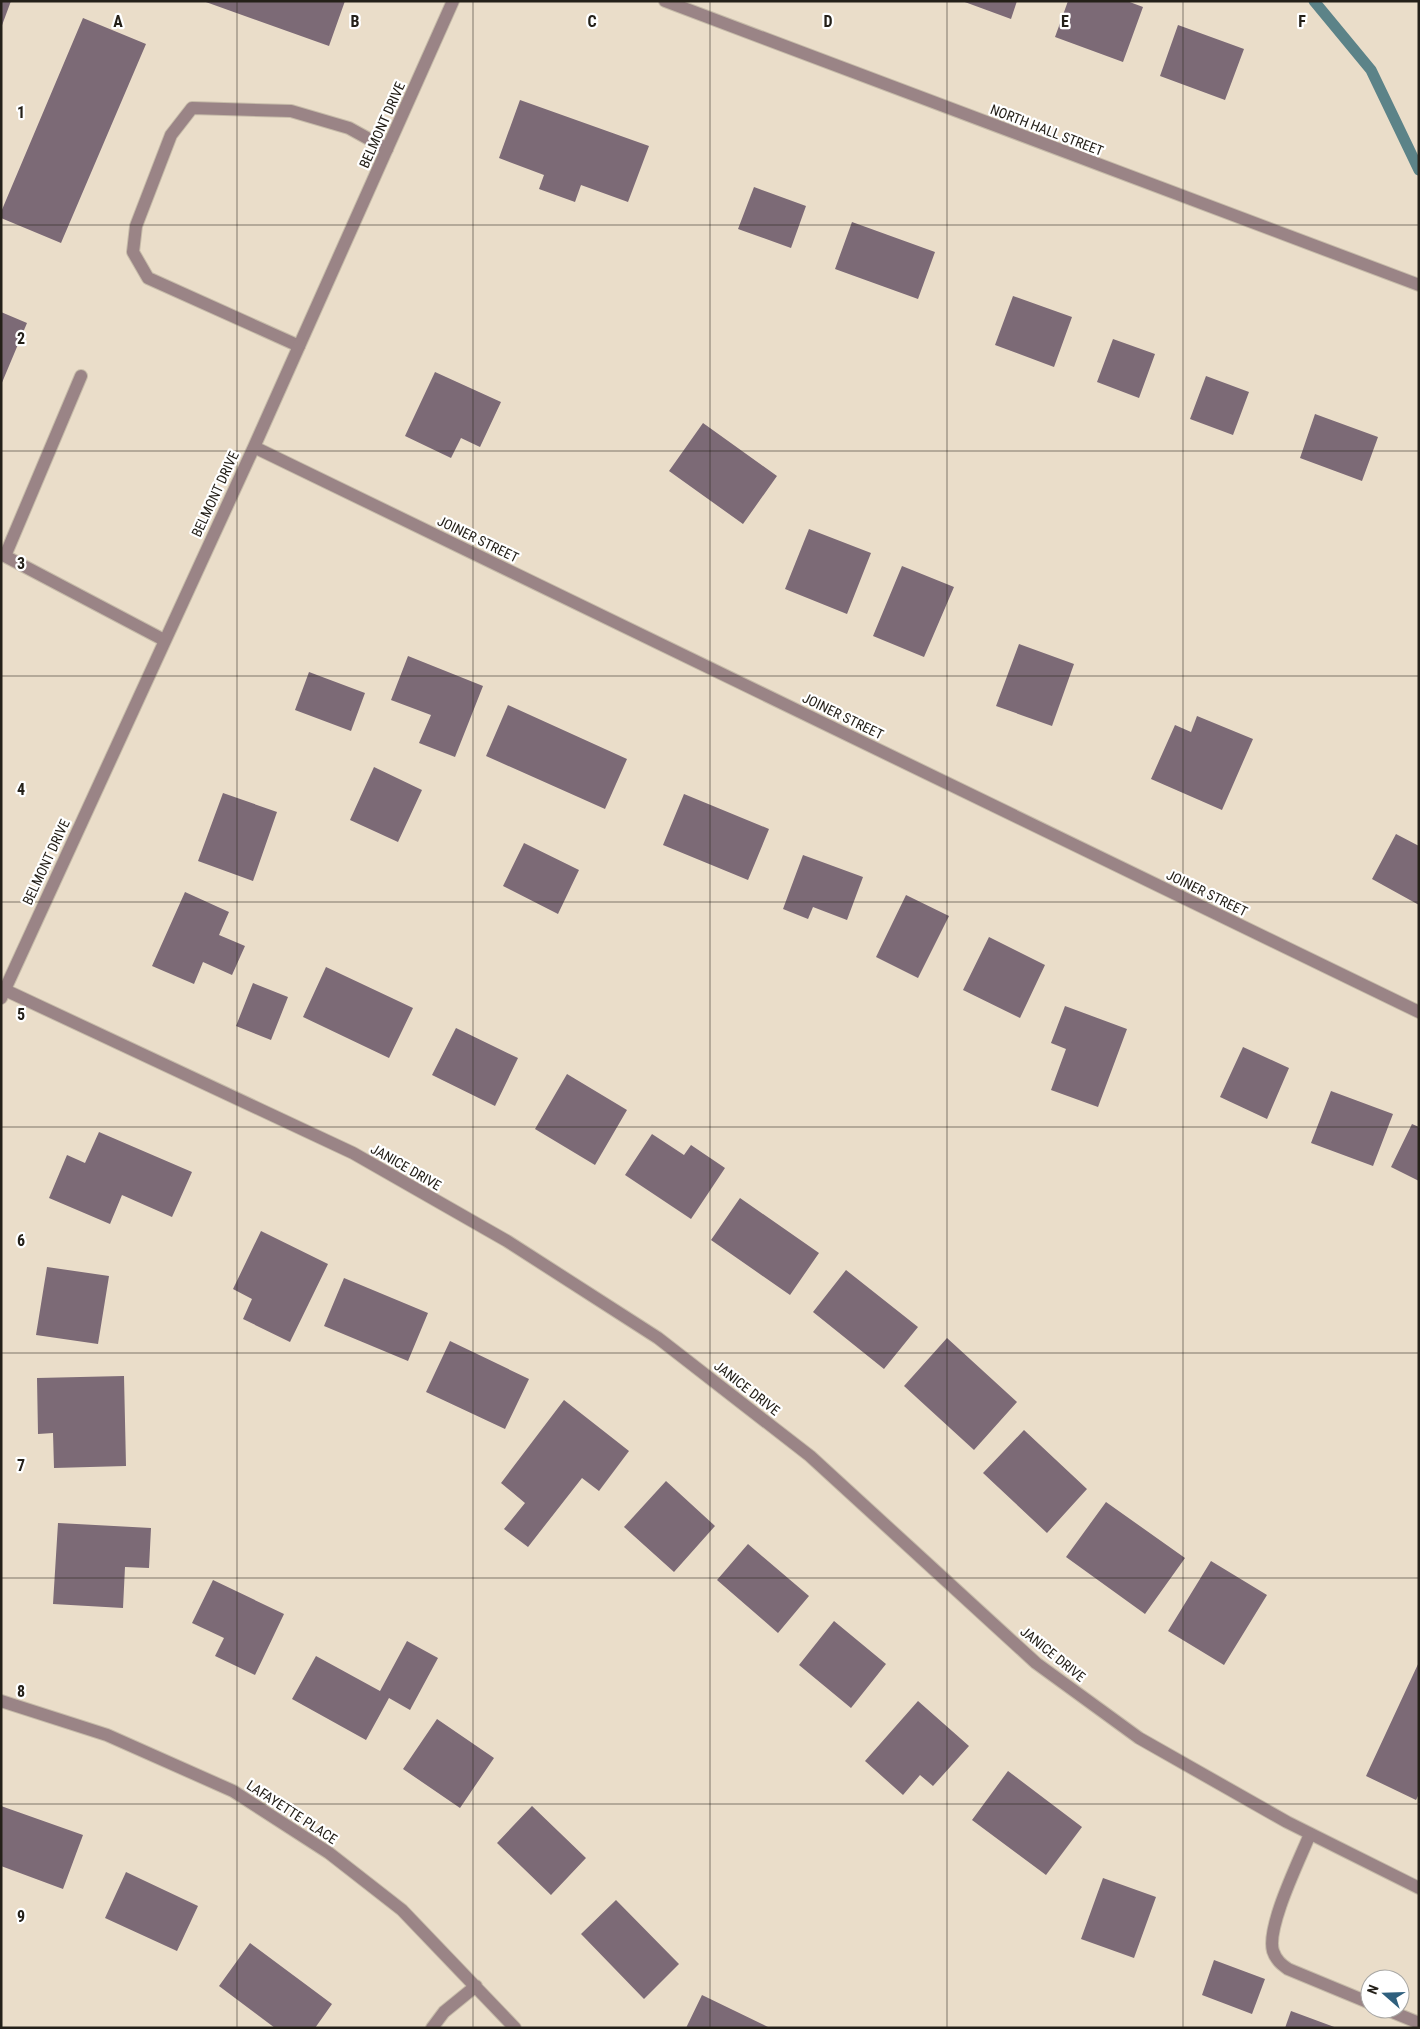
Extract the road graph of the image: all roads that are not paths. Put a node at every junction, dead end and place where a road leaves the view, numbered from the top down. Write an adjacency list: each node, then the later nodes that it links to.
1 (453, 1): 3 (street, BELMONT DRIVE)
2 (665, 1): 4 (street, NORTH HALL STREET)
3 (387, 149): 5 (street, BELMONT DRIVE); 5 (street)
4 (1419, 286)
5 (299, 346): 7 (street, BELMONT DRIVE)
6 (81, 376): 8 (street)
7 (254, 447): 9 (street, BELMONT DRIVE); 11 (street, JOINER STREET)
8 (3, 555): 9 (street)
9 (164, 640): 10 (street, BELMONT DRIVE)
10 (3, 994): 13 (street, JANICE DRIVE)
11 (1419, 1012)
12 (1, 1701): 15 (street, LAFAYETTE PLACE)
13 (1310, 1834): 14 (street, JANICE DRIVE); 16 (street)
14 (1419, 1888)
15 (476, 1986): 17 (street); 18 (street, LAFAYETTE PLACE)
16 (1360, 1999)
17 (432, 2028)
18 (515, 2028)

